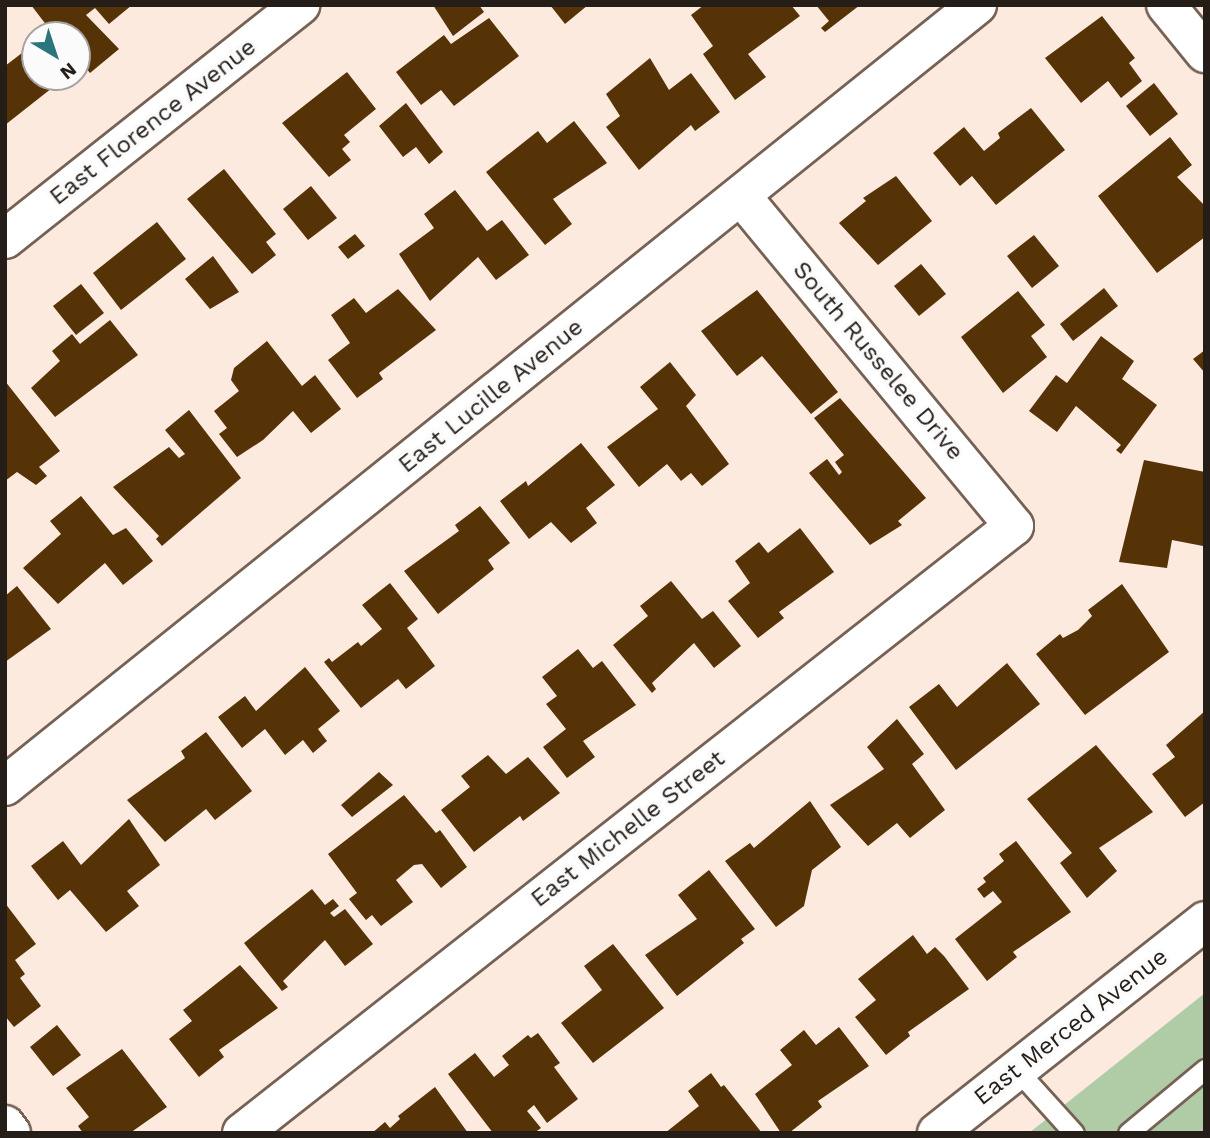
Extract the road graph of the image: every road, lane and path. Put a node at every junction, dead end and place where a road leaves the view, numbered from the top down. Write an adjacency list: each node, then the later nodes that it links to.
1 (300, 5): 6 (street, East Florence Avenue)
2 (977, 5): 5 (street, East Lucille Avenue)
3 (1167, 5): 4 (street)
4 (1205, 53)
5 (741, 196): 7 (street, South Russelee Drive); 8 (street, East Lucille Avenue)
6 (5, 239)
7 (1014, 526): 14 (street, East Michelle Street)
8 (5, 786)
9 (1205, 921): 11 (street, East Merced Avenue)
10 (1205, 1069): 17 (lane)
11 (1017, 1070): 15 (street, East Merced Avenue); 16 (lane)
12 (5, 1125): 13 (street)
13 (11, 1133)
14 (242, 1133)
15 (937, 1133)
16 (1073, 1133)
17 (1128, 1133)

